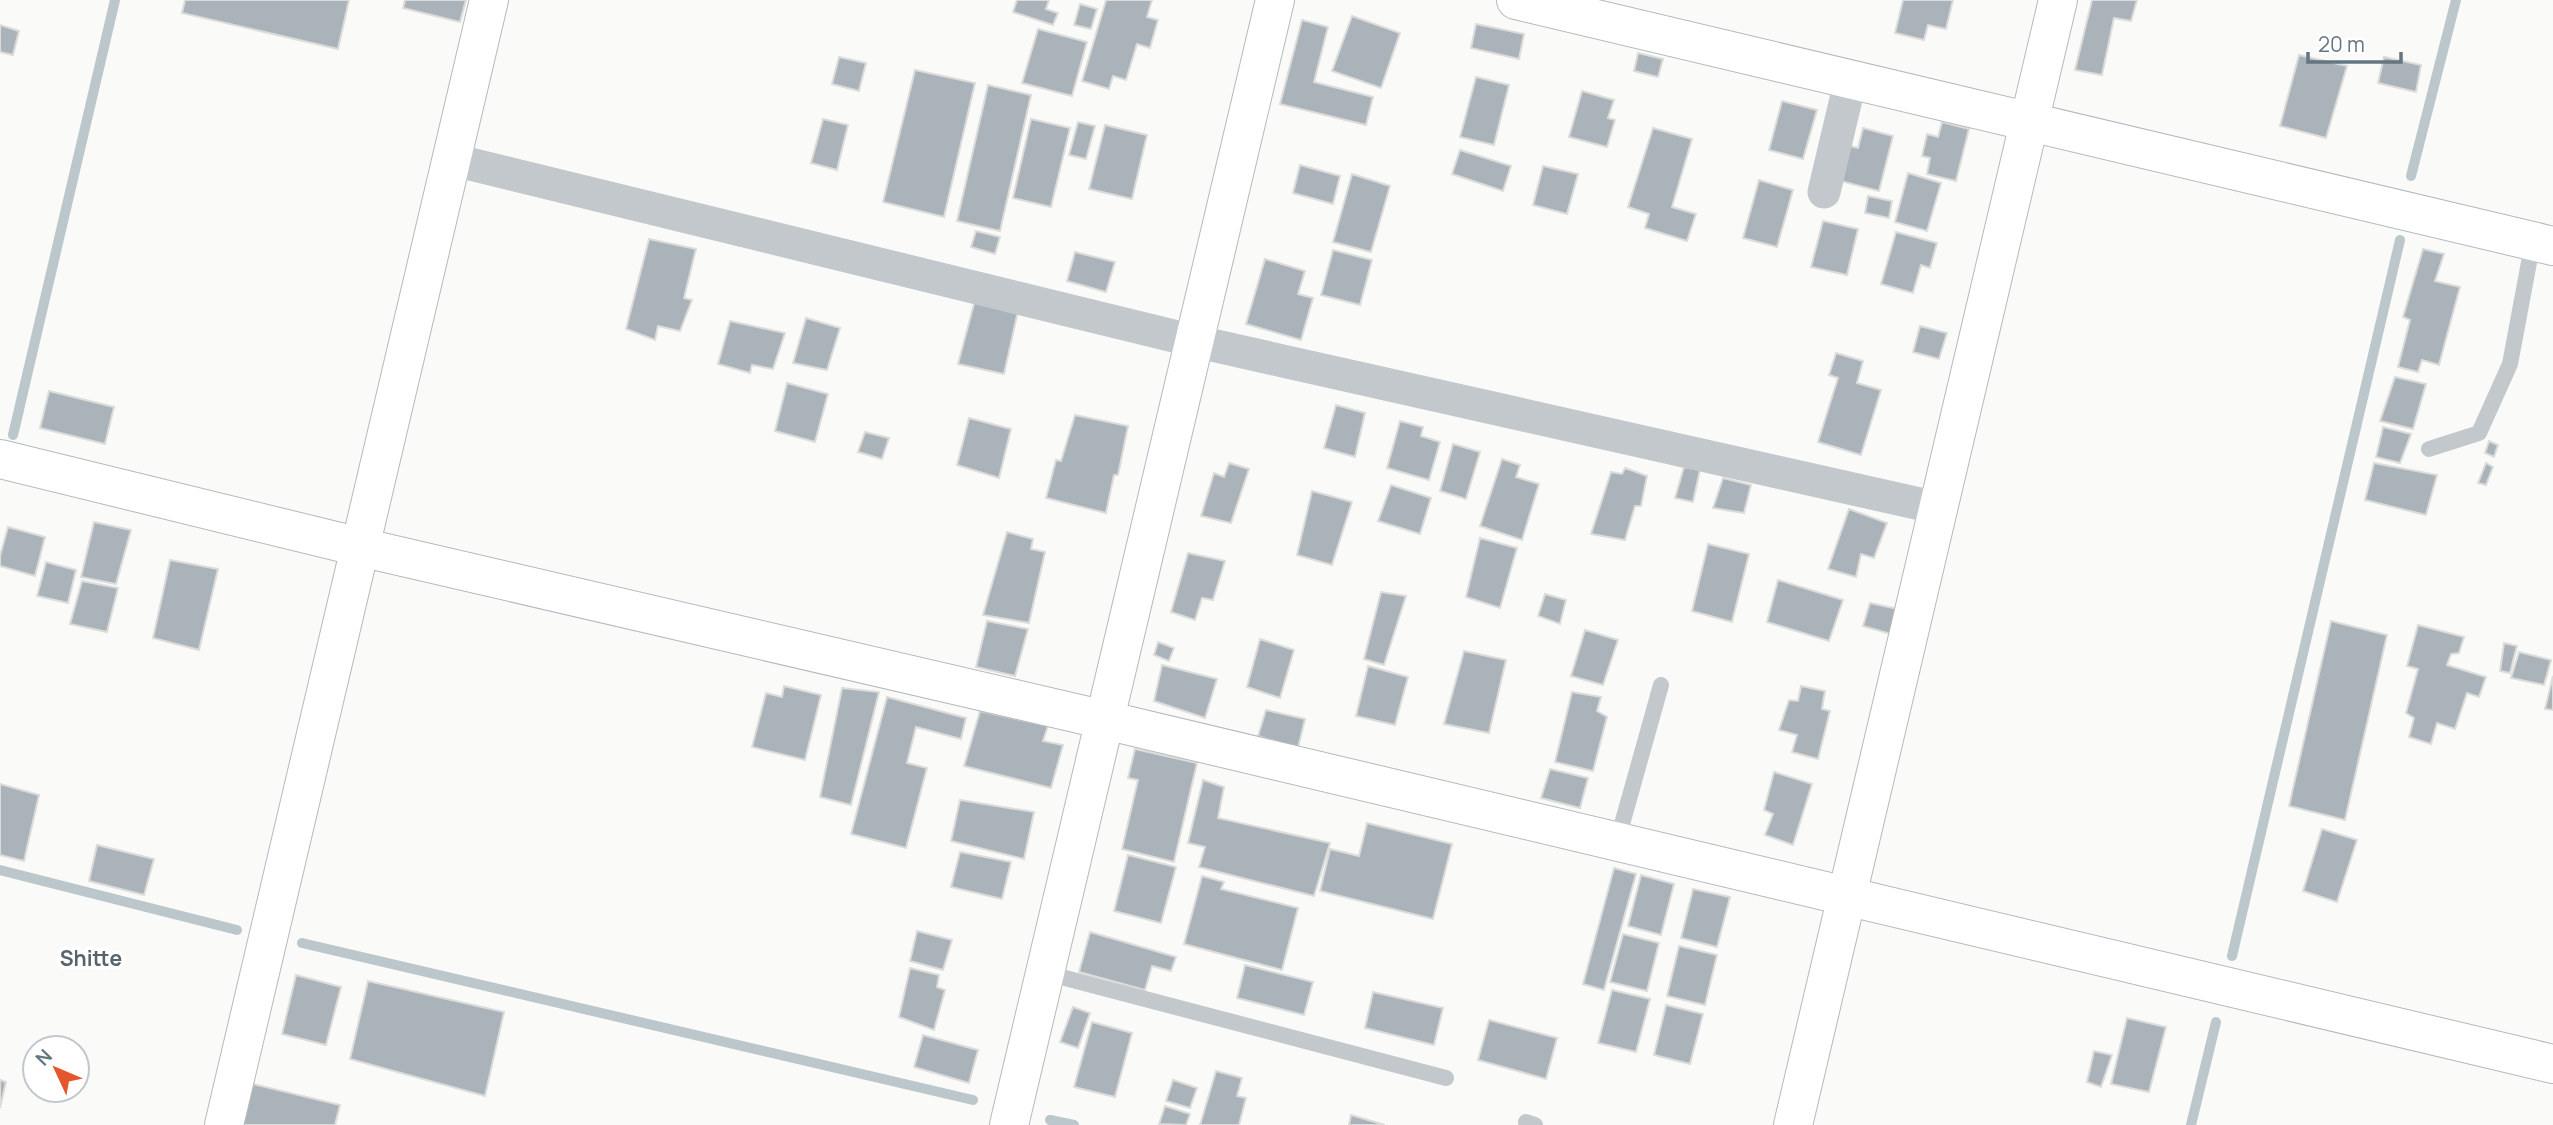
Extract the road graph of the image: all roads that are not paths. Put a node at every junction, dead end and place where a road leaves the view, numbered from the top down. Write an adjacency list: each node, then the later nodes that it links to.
1 (489, 0): 7 (street)
2 (1275, 0): 10 (street)
3 (1516, 0): 5 (street)
4 (2057, 0): 6 (street)
5 (1850, 78): 6 (street); 8 (street)
6 (2028, 120): 9 (street); 13 (street)
7 (450, 159): 10 (street); 14 (street)
8 (1824, 191)
9 (2543, 244): 11 (lane)
10 (1194, 341): 13 (street); 16 (street)
11 (2429, 449)
12 (0, 459): 14 (street)
13 (1938, 508): 18 (street)
14 (360, 547): 16 (street); 22 (street)
15 (1661, 685): 17 (lane)
16 (1105, 720): 17 (street); 19 (street)
17 (1617, 842): 18 (street)
18 (1847, 896): 20 (street); 24 (street)
19 (1045, 973): 21 (lane); 23 (street)
20 (2553, 1064)
21 (1446, 1078)
22 (224, 1125)
23 (1009, 1125)
24 (1793, 1125)

